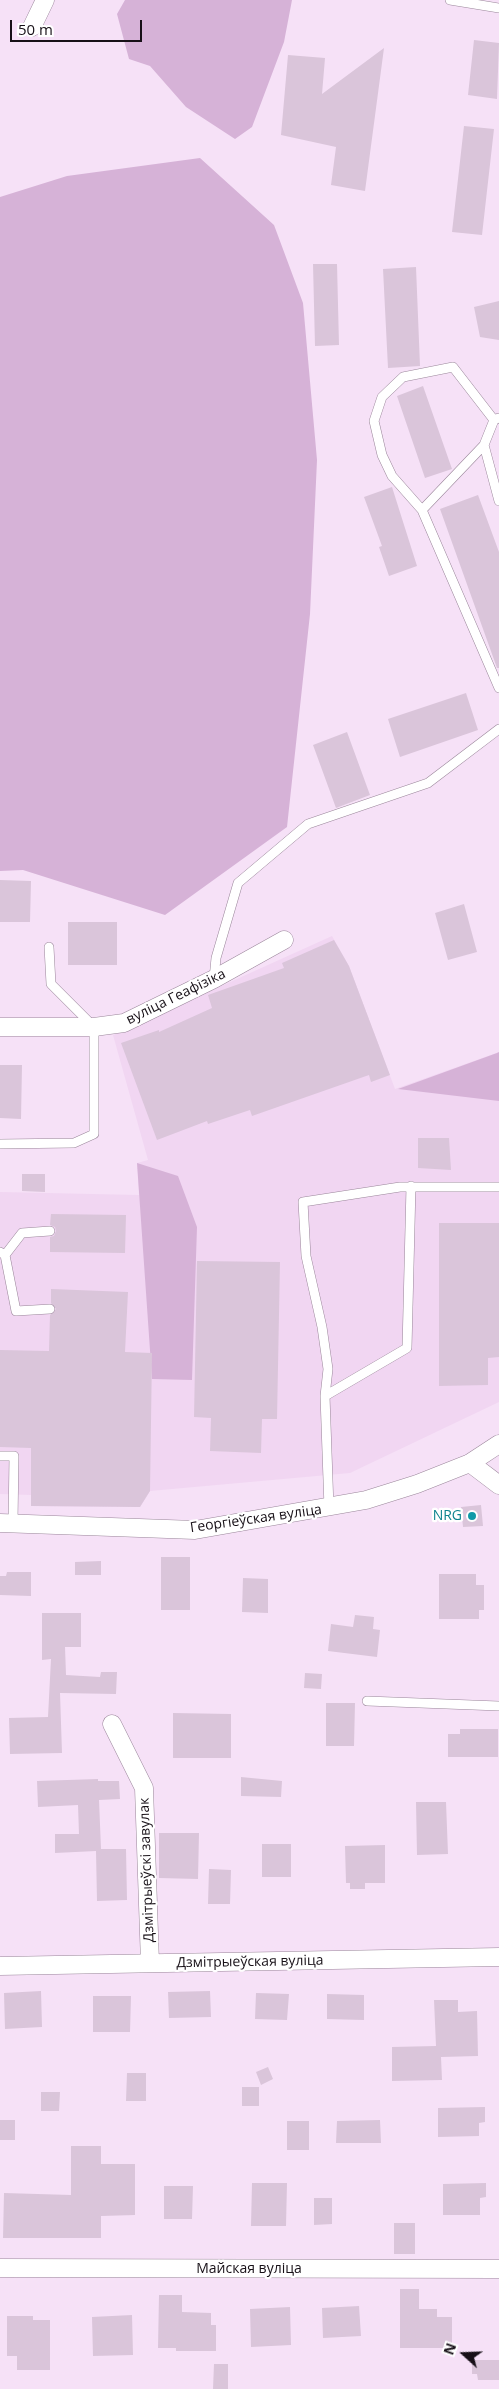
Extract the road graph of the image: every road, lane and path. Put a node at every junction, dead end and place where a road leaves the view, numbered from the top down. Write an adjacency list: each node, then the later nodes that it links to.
1 (45, 0): 4 (street)
2 (450, 0): 3 (lane)
3 (499, 8)
4 (32, 27)
5 (497, 419): 6 (lane); 8 (lane)
6 (484, 445): 7 (lane); 8 (lane)
7 (499, 502)
8 (422, 510): 9 (lane)
9 (499, 688)
10 (499, 729): 13 (lane)
11 (284, 940): 13 (street, вуліца Геафізіка)
12 (50, 947): 15 (lane)
13 (214, 979): 15 (street, вуліца Геафізіка)
14 (0, 1027): 15 (street, вуліца Геафізіка)
15 (94, 1027): 16 (lane)
16 (0, 1144)
17 (410, 1186): 18 (lane); 22 (lane); 22 (lane)
18 (499, 1187)
19 (50, 1231): 20 (lane)
20 (2, 1254): 21 (lane)
21 (50, 1309)
22 (325, 1396): 27 (lane)
23 (499, 1444): 25 (street, Георгіеўская вуліца)
24 (0, 1456): 28 (lane)
25 (470, 1463): 26 (street); 27 (street, Георгіеўская вуліца)
26 (499, 1485)
27 (329, 1508): 28 (street, Георгіеўская вуліца)
28 (6, 1523)
29 (367, 1701): 30 (lane)
30 (499, 1706)
31 (112, 1724): 33 (street, Дзмітрыеўскі завулак)
32 (499, 1957): 33 (street, Дзмітрыеўская вуліца)
33 (150, 1963): 34 (street, Дзмітрыеўская вуліца)
34 (0, 1966)
35 (0, 2268): 36 (street, Майская вуліца)
36 (499, 2269)

